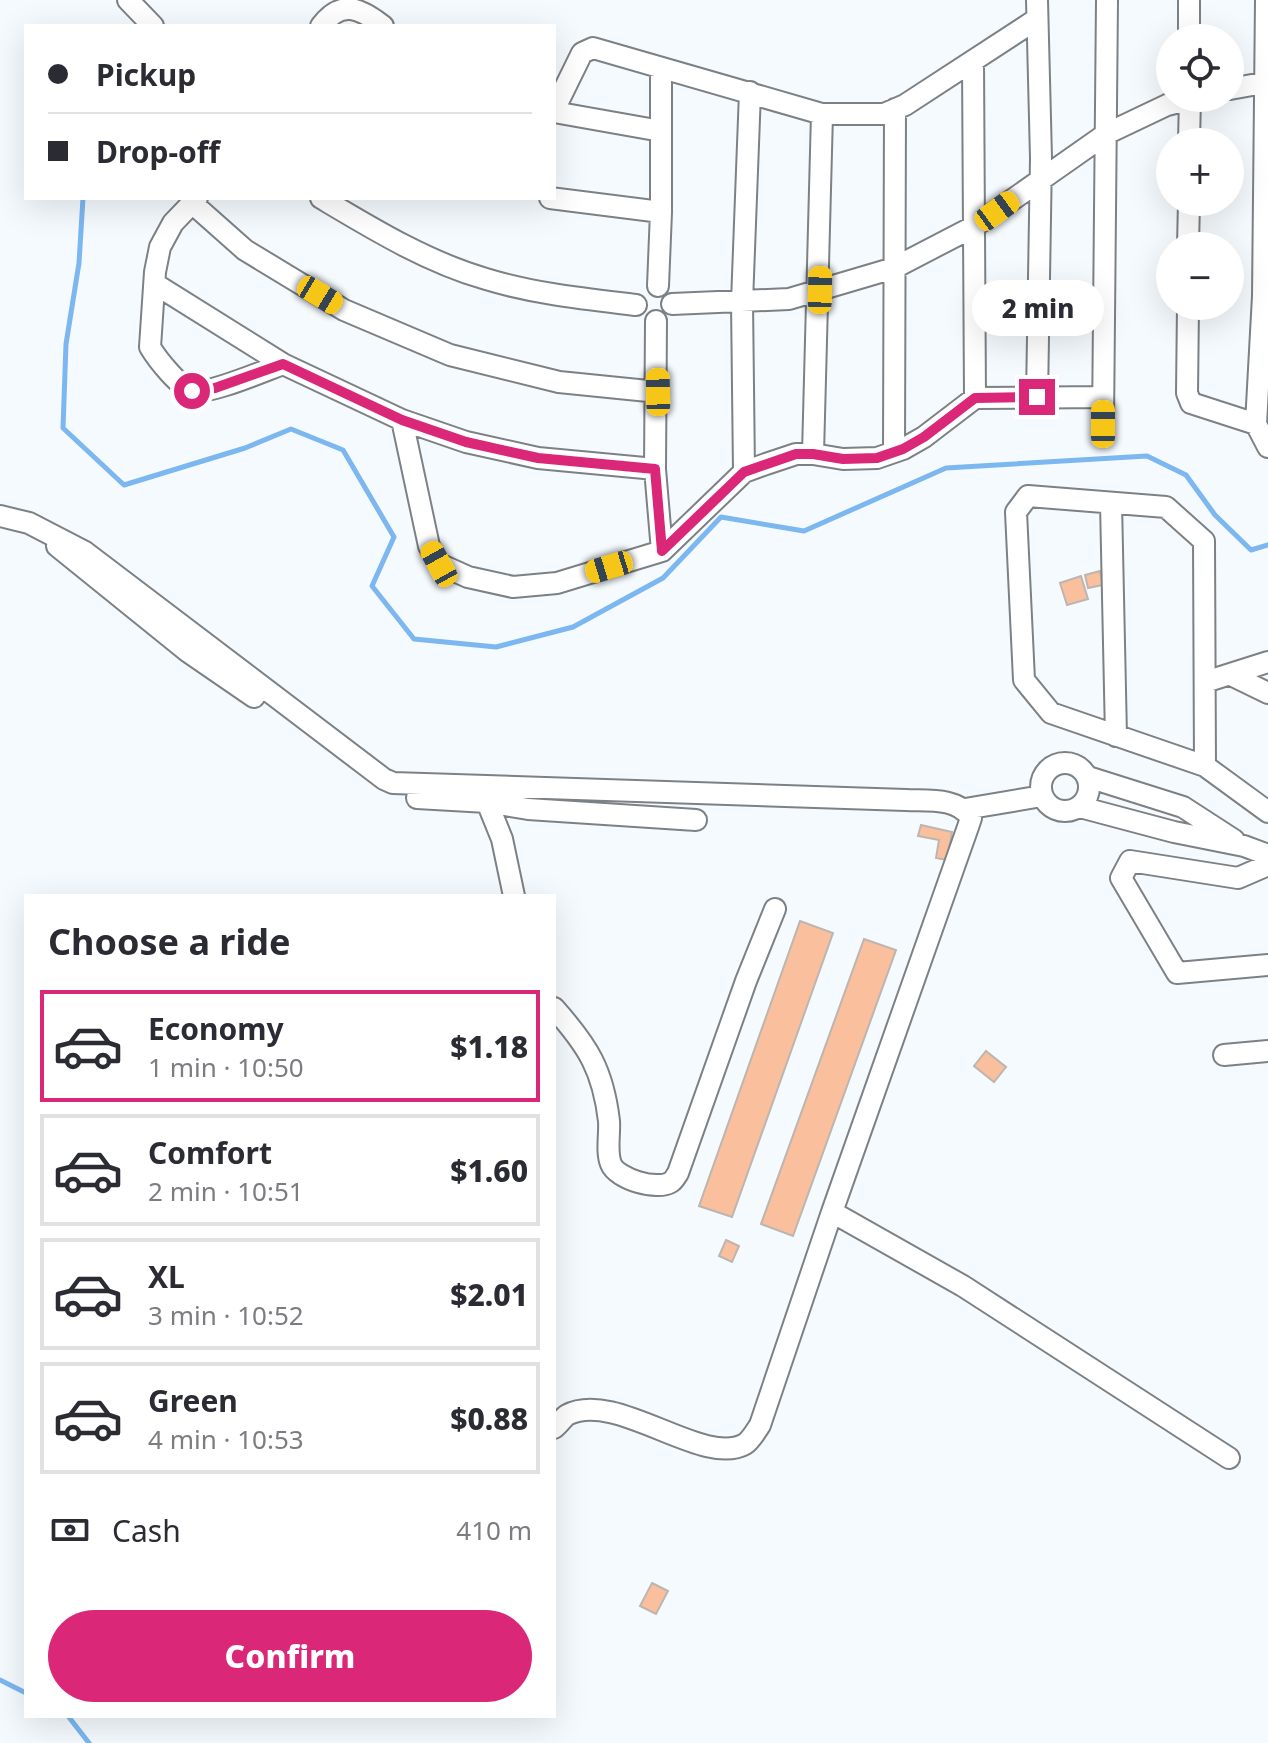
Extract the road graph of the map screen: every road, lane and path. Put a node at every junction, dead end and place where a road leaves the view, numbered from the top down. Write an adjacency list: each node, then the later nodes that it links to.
1 (128, 0): 6 (street)
2 (1107, 0): 21 (street)
3 (1189, 0): 9 (street)
4 (1266, 0): 12 (street)
5 (1037, 10): 10 (street); 22 (street)
6 (151, 24)
7 (322, 24): 8 (street)
8 (380, 24)
9 (1189, 24)
10 (973, 62): 16 (street); 27 (street)
11 (661, 69): 14 (street); 15 (street); 20 (street)
12 (1267, 82): 13 (street); 32 (street)
13 (1244, 86)
14 (750, 92): 19 (street); 33 (street)
15 (556, 107)
16 (895, 109): 19 (street); 28 (street)
17 (1156, 110): 21 (street)
18 (556, 111): 20 (street)
19 (822, 114): 31 (street)
20 (661, 131): 26 (street)
21 (1106, 134): 22 (street); 41 (street)
22 (1039, 180): 27 (street); 40 (street)
23 (556, 199): 26 (street)
24 (325, 200): 35 (street)
25 (194, 201): 29 (street); 39 (street)
26 (661, 212): 30 (street)
27 (975, 226): 28 (street); 42 (street)
28 (894, 268): 31 (street); 47 (street)
29 (155, 284): 38 (street); 38 (street)
30 (658, 286): 34 (street); 35 (street)
31 (820, 290): 33 (street); 48 (street)
32 (1265, 295): 45 (street)
33 (742, 302): 34 (street); 50 (street)
34 (672, 304): 37 (street)
35 (636, 305): 37 (street)
36 (1188, 320): 45 (street)
37 (656, 321): 39 (street)
38 (283, 364): 43 (street)
39 (658, 392): 49 (street)
40 (1037, 397): 41 (street); 42 (street)
41 (1103, 397): 44 (street)
42 (975, 398): 47 (street)
43 (402, 420): 49 (street); 54 (street)
44 (1103, 424)
45 (1256, 424): 46 (street)
46 (1268, 447)
47 (894, 452): 48 (street)
48 (813, 454): 50 (street)
49 (655, 469): 54 (street)
50 (744, 472): 54 (street)
51 (1111, 503): 57 (street); 59 (street); 59 (street)
52 (0, 516): 53 (street)
53 (29, 523): 63 (street); 65 (street)
54 (662, 551)
55 (1268, 662): 56 (street)
56 (1231, 675): 57 (street); 58 (street)
57 (1205, 682): 60 (street)
58 (1268, 693)
59 (1116, 736): 60 (street)
60 (1205, 766): 66 (street)
61 (1088, 777): 62 (street); 64 (street); 68 (street)
62 (1042, 796): 64 (street); 65 (street)
63 (487, 802): 67 (street); 71 (street)
64 (1080, 807): 68 (street)
65 (965, 809): 77 (street)
66 (1268, 812)
67 (696, 820)
68 (1244, 846): 69 (street)
69 (1268, 855)
70 (1268, 865): 73 (street)
71 (514, 894)
72 (775, 909): 74 (street)
73 (1268, 965)
74 (556, 1010)
75 (1268, 1051): 76 (street)
76 (1224, 1055)
77 (832, 1212): 78 (street); 79 (street)
78 (556, 1426)
79 (1229, 1458)

